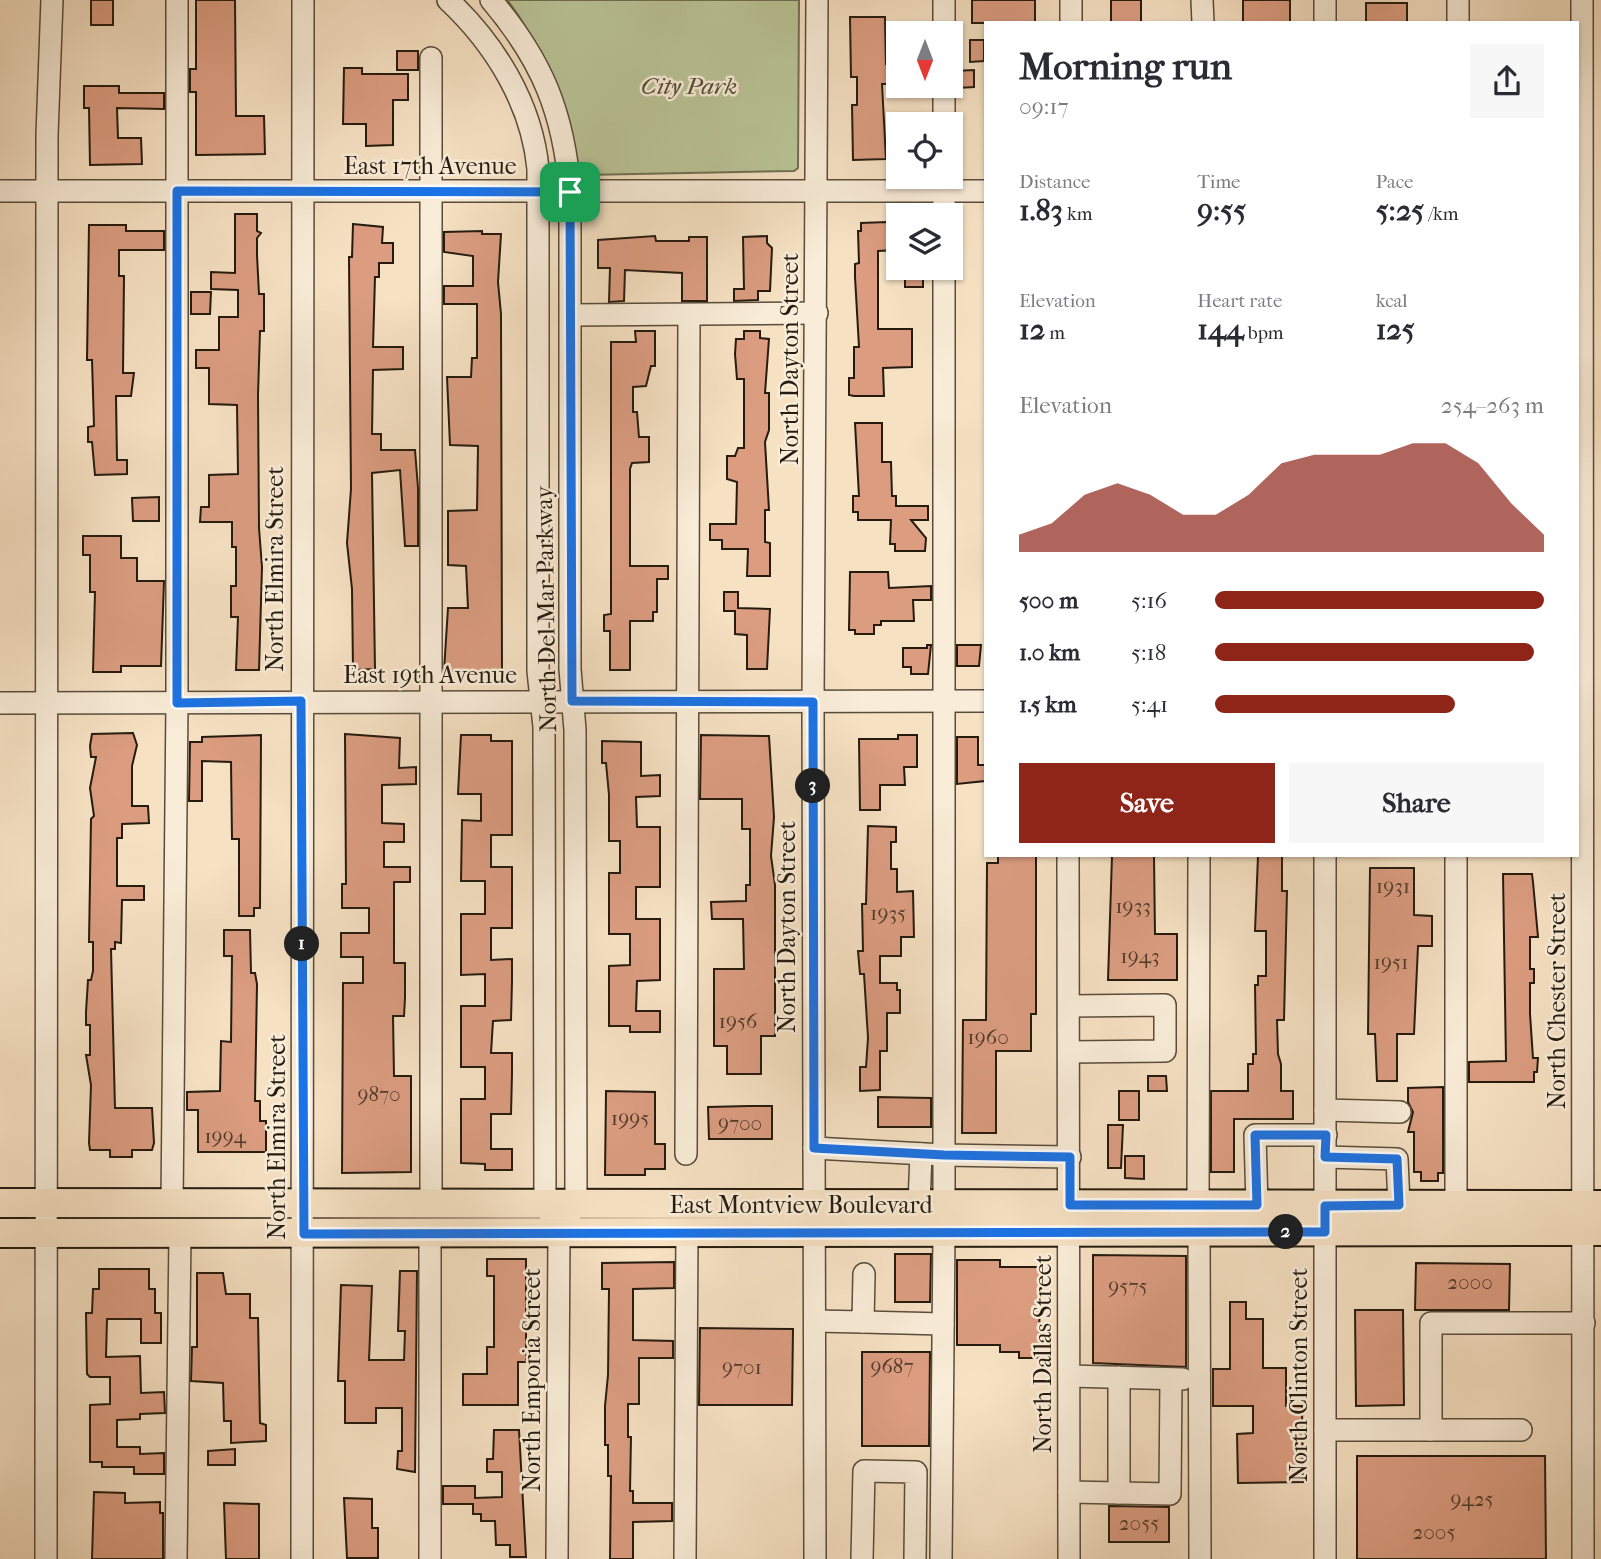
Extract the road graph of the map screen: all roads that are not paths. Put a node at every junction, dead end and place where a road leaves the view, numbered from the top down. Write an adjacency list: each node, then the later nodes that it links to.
1 (52, 0): 22 (street)
2 (177, 0): 23 (street)
3 (303, 0): 25 (street, North Elmira Street)
4 (448, 0): 27 (street, North Del Mar Parkway)
5 (491, 0): 28 (street, North Del Mar Parkway)
6 (817, 0): 29 (street, North Dayton Street)
7 (944, 0): 13 (street)
8 (1071, 0): 14 (street)
9 (1202, 0): 15 (street)
10 (1325, 0): 16 (street)
11 (1458, 0): 17 (street)
12 (1588, 5): 30 (street, North Chester Street)
13 (944, 21)
14 (1071, 21)
15 (1203, 21)
16 (1325, 21)
17 (1458, 21)
18 (431, 58): 26 (street)
19 (963, 187): 24 (street, East 17th Avenue)
20 (886, 188): 29 (street, East 17th Avenue)
21 (0, 191): 22 (street, East 17th Avenue)
22 (48, 191): 23 (street, East 17th Avenue); 45 (street)
23 (177, 191): 25 (street, East 17th Avenue); 46 (street)
24 (984, 191)
25 (301, 192): 26 (street, East 17th Avenue); 36 (street, North Elmira Street)
26 (429, 192): 27 (street, East 17th Avenue); 37 (street)
27 (539, 192): 28 (street, East 17th Avenue); 38 (street, North Del Mar Parkway)
28 (570, 192): 29 (street, East 17th Avenue); 33 (street, North Del Mar Parkway)
29 (817, 192): 32 (street, North Dayton Street)
30 (1586, 193): 35 (street, North Chester Street)
31 (944, 280): 41 (street)
32 (817, 313): 34 (street); 43 (street, North Dayton Street)
33 (571, 315): 34 (street); 39 (street, North Del Mar Parkway)
34 (688, 316): 40 (street)
35 (1587, 700): 74 (street, North Chester Street)
36 (301, 701): 37 (street, East 19th Avenue); 46 (street, East 19th Avenue); 65 (street, North Elmira Street)
37 (431, 701): 38 (street, East 19th Avenue); 66 (street)
38 (540, 701): 39 (street, East 19th Avenue); 67 (street, North Del Mar Parkway)
39 (572, 701): 40 (street, East 19th Avenue); 68 (street, North Del Mar Parkway)
40 (689, 701): 43 (street, East 19th Avenue); 57 (street)
41 (946, 701): 42 (street, East 19th Avenue); 43 (street, East 19th Avenue); 59 (street)
42 (984, 701)
43 (813, 702): 56 (street, North Dayton Street)
44 (0, 703): 45 (street, East 19th Avenue)
45 (47, 703): 46 (street, East 19th Avenue); 63 (street)
46 (177, 703): 64 (street)
47 (1068, 857): 51 (street, North Dallas Street)
48 (1199, 857): 76 (street)
49 (1325, 857): 53 (street, North Clinton Street)
50 (1456, 857): 71 (street)
51 (1069, 1006): 52 (street, North Dallas Street); 52 (street)
52 (1069, 1052): 60 (street, North Dallas Street)
53 (1325, 1110): 54 (street); 55 (street, North Clinton Street)
54 (1401, 1112)
55 (1326, 1135): 61 (street, North Clinton Street); 69 (street)
56 (814, 1148): 58 (street); 75 (street, North Dayton Street)
57 (686, 1154)
58 (921, 1154): 59 (street); 72 (street)
59 (944, 1155): 60 (street); 72 (street)
60 (1070, 1157): 73 (street, North Dallas Street)
61 (1325, 1157): 70 (street); 77 (street, North Clinton Street)
62 (0, 1203): 63 (main road, East Montview Boulevard)
63 (48, 1203): 64 (main road, East Montview Boulevard); 79 (street)
64 (172, 1203): 65 (main road, East Montview Boulevard)
65 (304, 1203): 66 (main road, East Montview Boulevard); 84 (street, North Elmira Street)
66 (431, 1204): 67 (main road, East Montview Boulevard)
67 (545, 1204): 68 (main road, East Montview Boulevard); 81 (street, North Emporia Street)
68 (576, 1204): 75 (main road, East Montview Boulevard); 81 (street)
69 (1257, 1205): 76 (main road, East Montview Boulevard); 77 (main road, East Montview Boulevard)
70 (1399, 1205): 71 (main road, East Montview Boulevard); 77 (main road, East Montview Boulevard)
71 (1457, 1206): 74 (main road, East Montview Boulevard)
72 (935, 1214): 73 (main road, East Montview Boulevard); 75 (main road, East Montview Boulevard); 89 (street)
73 (1070, 1218): 76 (main road, East Montview Boulevard); 90 (street, North Dallas Street)
74 (1592, 1218): 77 (main road, East Montview Boulevard); 88 (street, North Chester Street)
75 (815, 1219): 82 (main road, East Montview Boulevard); 86 (street, North Dayton Street)
76 (1198, 1219): 77 (main road, East Montview Boulevard); 93 (street)
77 (1325, 1219): 94 (street, North Clinton Street)
78 (0, 1233): 79 (main road, East Montview Boulevard)
79 (48, 1233): 83 (main road, East Montview Boulevard); 99 (street)
80 (430, 1233): 81 (main road, East Montview Boulevard); 84 (main road, East Montview Boulevard); 102 (street)
81 (559, 1233): 82 (main road, East Montview Boulevard); 103 (street, North Emporia Street)
82 (687, 1233): 104 (street)
83 (180, 1234): 84 (main road, East Montview Boulevard); 100 (street)
84 (304, 1234): 101 (street, North Elmira Street)
85 (864, 1274): 87 (street)
86 (815, 1321): 87 (street); 105 (street, North Dayton Street)
87 (863, 1322): 89 (street)
88 (1584, 1323): 95 (street); 112 (street, North Chester Street)
89 (943, 1324): 108 (street)
90 (1069, 1376): 91 (street); 97 (street, North Dallas Street)
91 (1118, 1377): 92 (street); 98 (street)
92 (1171, 1379): 93 (street); 98 (street)
93 (1199, 1379): 110 (street)
94 (1325, 1430): 95 (street); 111 (street, North Clinton Street)
95 (1431, 1430): 96 (street)
96 (1521, 1430)
97 (1069, 1492): 98 (street); 109 (street, North Dallas Street)
98 (1119, 1493)
99 (46, 1559)
100 (176, 1559)
101 (302, 1559)
102 (430, 1559)
103 (557, 1559)
104 (685, 1559)
105 (815, 1559)
106 (862, 1559): 107 (street)
107 (915, 1559)
108 (941, 1559)
109 (1069, 1559)
110 (1200, 1559)
111 (1325, 1559)
112 (1583, 1559)

